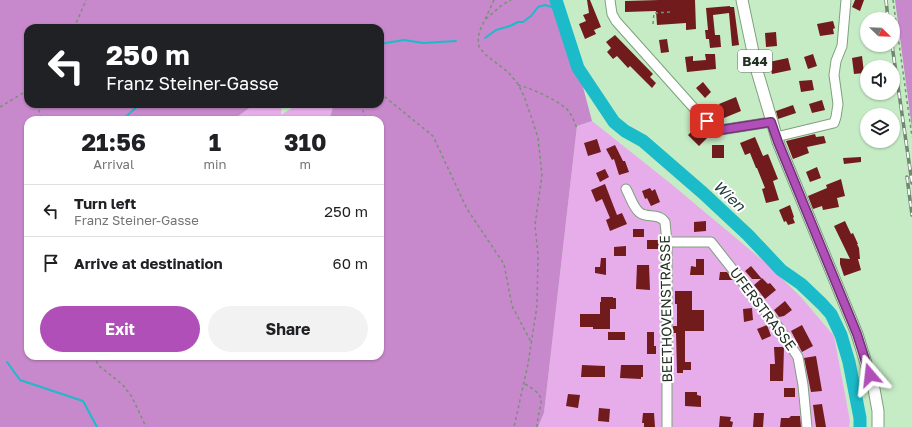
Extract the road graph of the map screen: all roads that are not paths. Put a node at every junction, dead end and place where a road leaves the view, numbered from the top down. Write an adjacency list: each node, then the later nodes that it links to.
1 (610, 0): 4 (street)
2 (744, 0): 4 (main road, B44)
3 (846, 0): 5 (street)
4 (771, 122): 5 (main road, B44)
5 (776, 137): 10 (main road, B44)
6 (626, 189): 7 (street, BEETHOVENSTRASSE)
7 (667, 242): 8 (street, BEETHOVENSTRASSE); 9 (street, UFERSTRASSE)
8 (667, 427)
9 (807, 427)
10 (878, 427)

